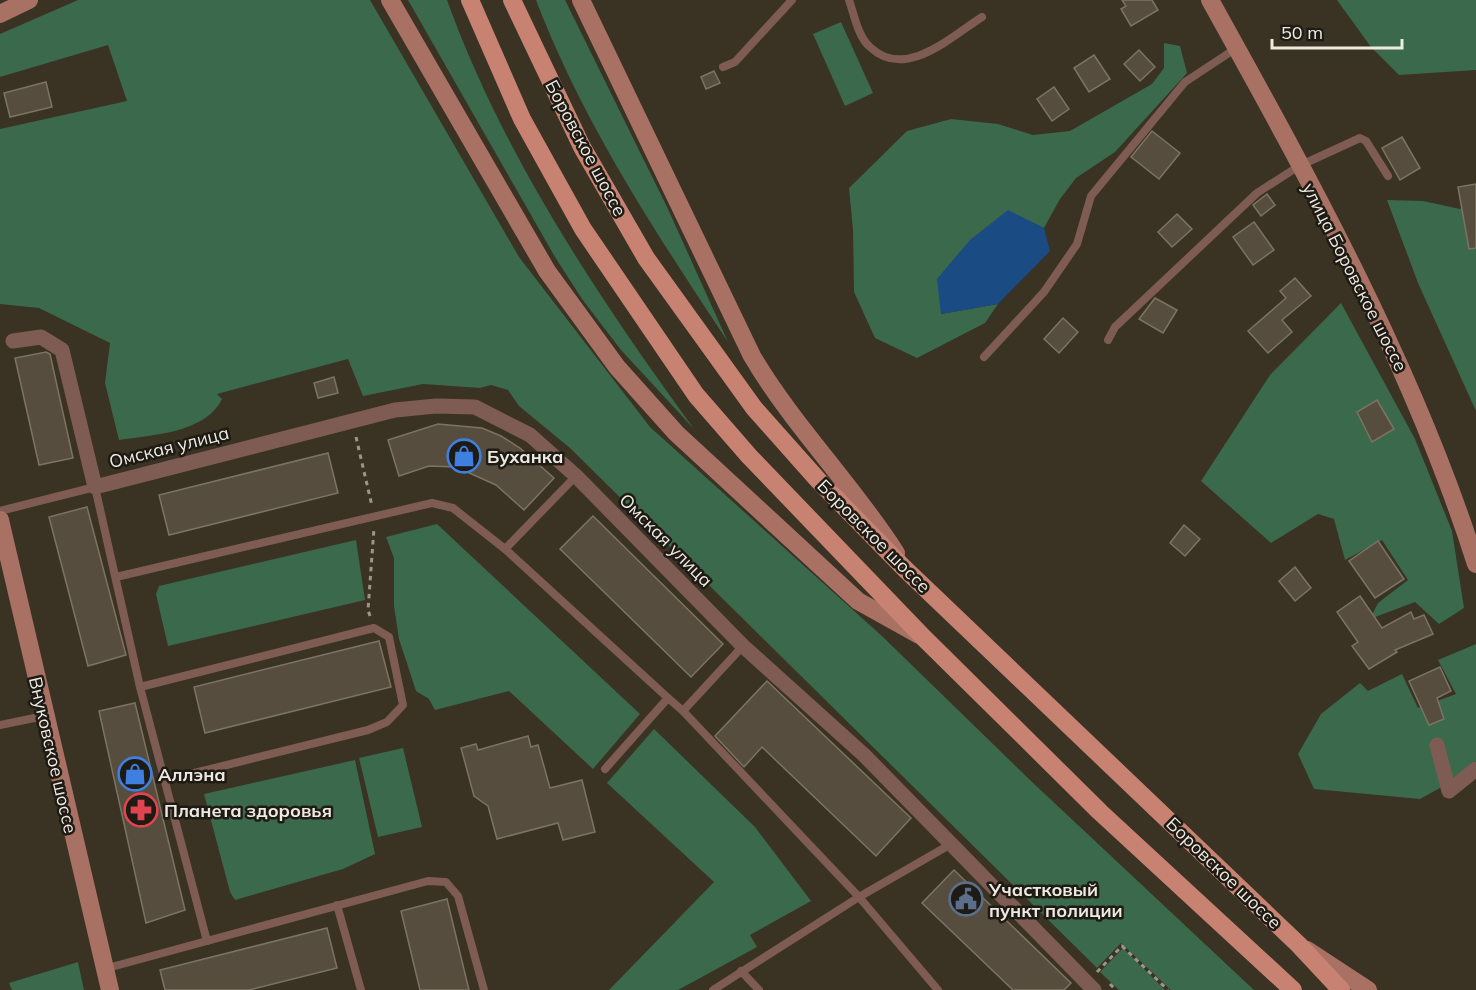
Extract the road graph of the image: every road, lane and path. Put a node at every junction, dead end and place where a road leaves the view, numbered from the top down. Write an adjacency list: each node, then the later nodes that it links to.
1 (29, 0): 9 (main road)
2 (390, 0): 26 (main road)
3 (470, 0): 26 (main road, Боровское шоссе)
4 (512, 0): 24 (main road, Боровское шоссе)
5 (581, 0): 24 (main road)
6 (792, 0): 12 (lane)
7 (849, 0): 10 (lane)
8 (1210, 0): 11 (main road, улица Боровское шоссе)
9 (0, 14)
10 (982, 16)
11 (1237, 48): 13 (main road, улица Боровское шоссе); 17 (lane)
12 (723, 67)
13 (1299, 166): 14 (lane); 15 (lane); 23 (main road, улица Боровское шоссе)
14 (1388, 176)
15 (1108, 340)
16 (13, 341): 19 (street)
17 (984, 357)
18 (576, 476): 19 (street, Омская улица); 22 (lane); 27 (street, Омская улица)
19 (94, 487): 20 (lane); 25 (lane)
20 (0, 511)
21 (0, 520): 31 (main road, Внуковское шоссе)
22 (505, 549): 25 (lane); 29 (lane)
23 (1476, 564)
24 (904, 568): 41 (main road, Боровское шоссе)
25 (116, 577): 28 (lane)
26 (924, 638): 45 (main road, Боровское шоссе)
27 (743, 646): 30 (lane); 37 (street, Омская улица)
28 (140, 687): 36 (lane); 36 (lane)
29 (668, 698): 30 (lane); 34 (lane)
30 (682, 711): 38 (lane)
31 (44, 716): 32 (lane); 42 (main road, Внуковское шоссе)
32 (0, 725)
33 (1437, 745): 35 (street)
34 (605, 768)
35 (1476, 769)
36 (166, 780): 40 (lane)
37 (951, 844): 38 (lane); 52 (street, Омская улица)
38 (859, 897): 43 (lane); 51 (lane)
39 (337, 905): 40 (lane); 47 (lane); 48 (lane)
40 (207, 941): 42 (lane)
41 (1299, 945): 56 (main road, Боровское шоссе); 57 (main road)
42 (103, 969): 46 (main road, Внуковское шоссе)
43 (741, 971): 49 (lane); 50 (lane)
44 (1097, 972): 53 (path)
45 (1274, 972): 54 (main road); 55 (main road, Боровское шоссе)
46 (110, 990)
47 (361, 990)
48 (484, 990)
49 (713, 990)
50 (759, 990)
51 (938, 990)
52 (1094, 990)
53 (1168, 990)
54 (1281, 990)
55 (1293, 990)
56 (1341, 990)
57 (1368, 990)

